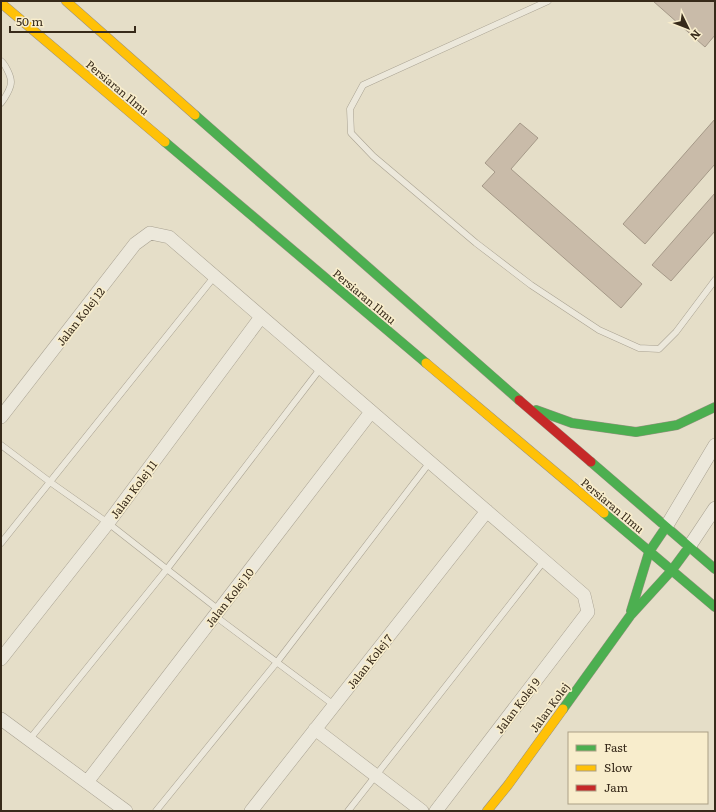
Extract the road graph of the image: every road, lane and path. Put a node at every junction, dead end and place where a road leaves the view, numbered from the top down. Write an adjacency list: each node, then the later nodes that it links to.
1 (66, 1): 10 (main road, Persiaran Ilmu)
2 (548, 1): 7 (lane)
3 (1, 4): 24 (main road, Persiaran Ilmu)
4 (1, 61): 5 (lane)
5 (1, 103)
6 (214, 277): 8 (street); 13 (street, Jalan Kolej 12); 17 (lane)
7 (715, 280)
8 (261, 317): 9 (street); 20 (street, Jalan Kolej 11)
9 (320, 369): 12 (street); 26 (lane)
10 (526, 406): 11 (main road); 21 (main road, Persiaran Ilmu)
11 (715, 408)
12 (371, 412): 16 (street); 30 (street, Jalan Kolej 10)
13 (1, 417)
14 (1, 445): 17 (lane)
15 (715, 445): 21 (street)
16 (430, 462): 19 (street); 33 (lane)
17 (50, 482): 20 (lane); 22 (lane)
18 (715, 508): 23 (street)
19 (487, 511): 25 (street); 34 (street, Jalan Kolej 7)
20 (108, 523): 26 (lane); 32 (street, Jalan Kolej 11)
21 (666, 527): 23 (main road, Persiaran Ilmu); 24 (main road)
22 (1, 543)
23 (689, 547): 27 (main road, Persiaran Ilmu); 28 (main road)
24 (649, 552): 28 (main road, Persiaran Ilmu); 31 (main road)
25 (544, 561): 38 (lane); 45 (street, Jalan Kolej 9)
26 (167, 569): 30 (lane); 37 (lane)
27 (715, 569)
28 (672, 570): 29 (main road, Persiaran Ilmu); 31 (main road)
29 (715, 606)
30 (217, 613): 33 (lane); 39 (street, Jalan Kolej 10)
31 (630, 616): 46 (main road, Jalan Kolej)
32 (1, 659)
33 (277, 662): 34 (lane); 41 (lane)
34 (334, 705): 36 (street, Jalan Kolej 7)
35 (1, 719): 37 (street)
36 (315, 729): 38 (street); 42 (street, Jalan Kolej 7)
37 (29, 740): 39 (street)
38 (376, 776): 43 (lane); 44 (street)
39 (87, 782): 40 (street)
40 (126, 811)
41 (156, 811)
42 (251, 811)
43 (348, 811)
44 (422, 811)
45 (436, 811)
46 (487, 811)

